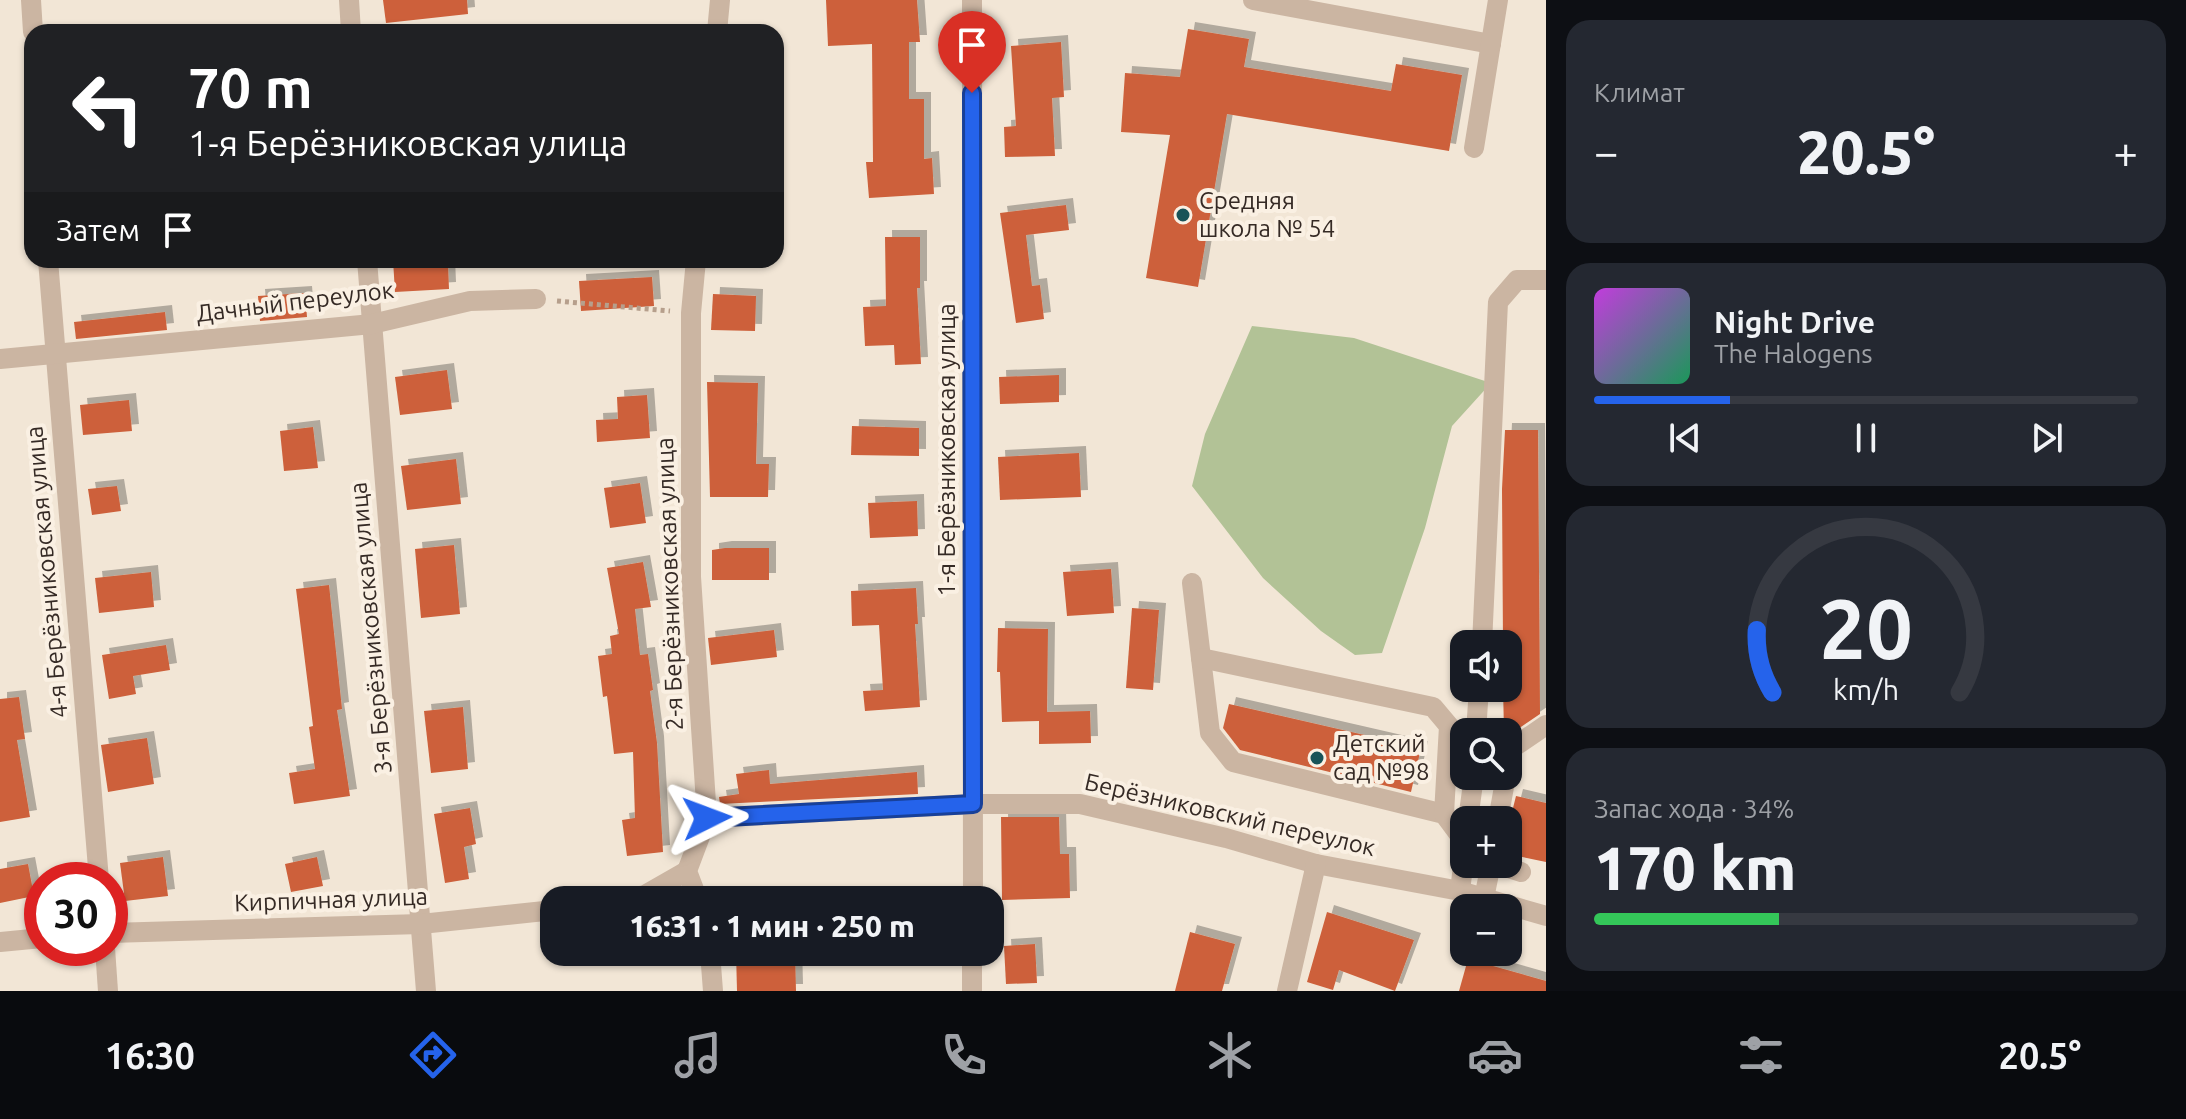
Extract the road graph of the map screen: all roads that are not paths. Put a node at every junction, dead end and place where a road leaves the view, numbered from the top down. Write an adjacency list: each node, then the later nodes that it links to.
1 (31, 0): 7 (street)
2 (349, 0): 8 (street)
3 (720, 0): 9 (street)
4 (972, 0): 25 (street, 1-я Берёзниковская улица)
5 (1253, 0): 10 (street)
6 (1498, 0): 10 (street)
7 (32, 24)
8 (350, 24)
9 (718, 24)
10 (1491, 44): 11 (street)
11 (1474, 148)
12 (49, 268): 18 (street, 4-я Берёзниковская улица)
13 (368, 268): 17 (street, 3-я Берёзниковская улица)
14 (695, 268): 27 (street, 2-я Берёзниковская улица)
15 (1546, 280): 21 (street)
16 (536, 299): 17 (street, Дачный переулок)
17 (372, 324): 18 (street, Дачный переулок); 41 (street, 3-я Берёзниковская улица)
18 (54, 354): 19 (street, Дачный переулок); 29 (street, 4-я Берёзниковская улица)
19 (0, 359)
20 (1192, 583): 22 (street)
21 (1483, 630)
22 (1201, 658): 26 (street); 26 (street)
23 (1546, 725): 24 (street)
24 (1522, 741)
25 (973, 804): 27 (street, Берёзниковский переулок); 30 (street, Берёзниковский переулок); 35 (street, 1-я Берёзниковская улица)
26 (1444, 814): 28 (street)
27 (707, 818): 31 (street, 2-я Берёзниковская улица)
28 (1450, 822)
29 (97, 862)
30 (1316, 864): 36 (street, Берёзниковский переулок); 52 (street)
31 (687, 871): 33 (street); 34 (street)
32 (1462, 878): 36 (street)
33 (661, 886)
34 (693, 886)
35 (973, 886)
36 (1460, 891): 37 (street, Берёзниковский переулок)
37 (1470, 894)
38 (1522, 909): 40 (street, Берёзниковский переулок)
39 (540, 911): 41 (street, Кирпичная улица)
40 (1546, 916)
41 (421, 924): 42 (street, Кирпичная улица); 49 (street, 3-я Берёзниковская улица)
42 (128, 932)
43 (24, 940): 44 (street)
44 (0, 942)
45 (106, 966): 48 (street)
46 (711, 966): 50 (street)
47 (972, 966): 51 (street)
48 (108, 991)
49 (426, 991)
50 (713, 991)
51 (972, 991)
52 (1287, 991)

